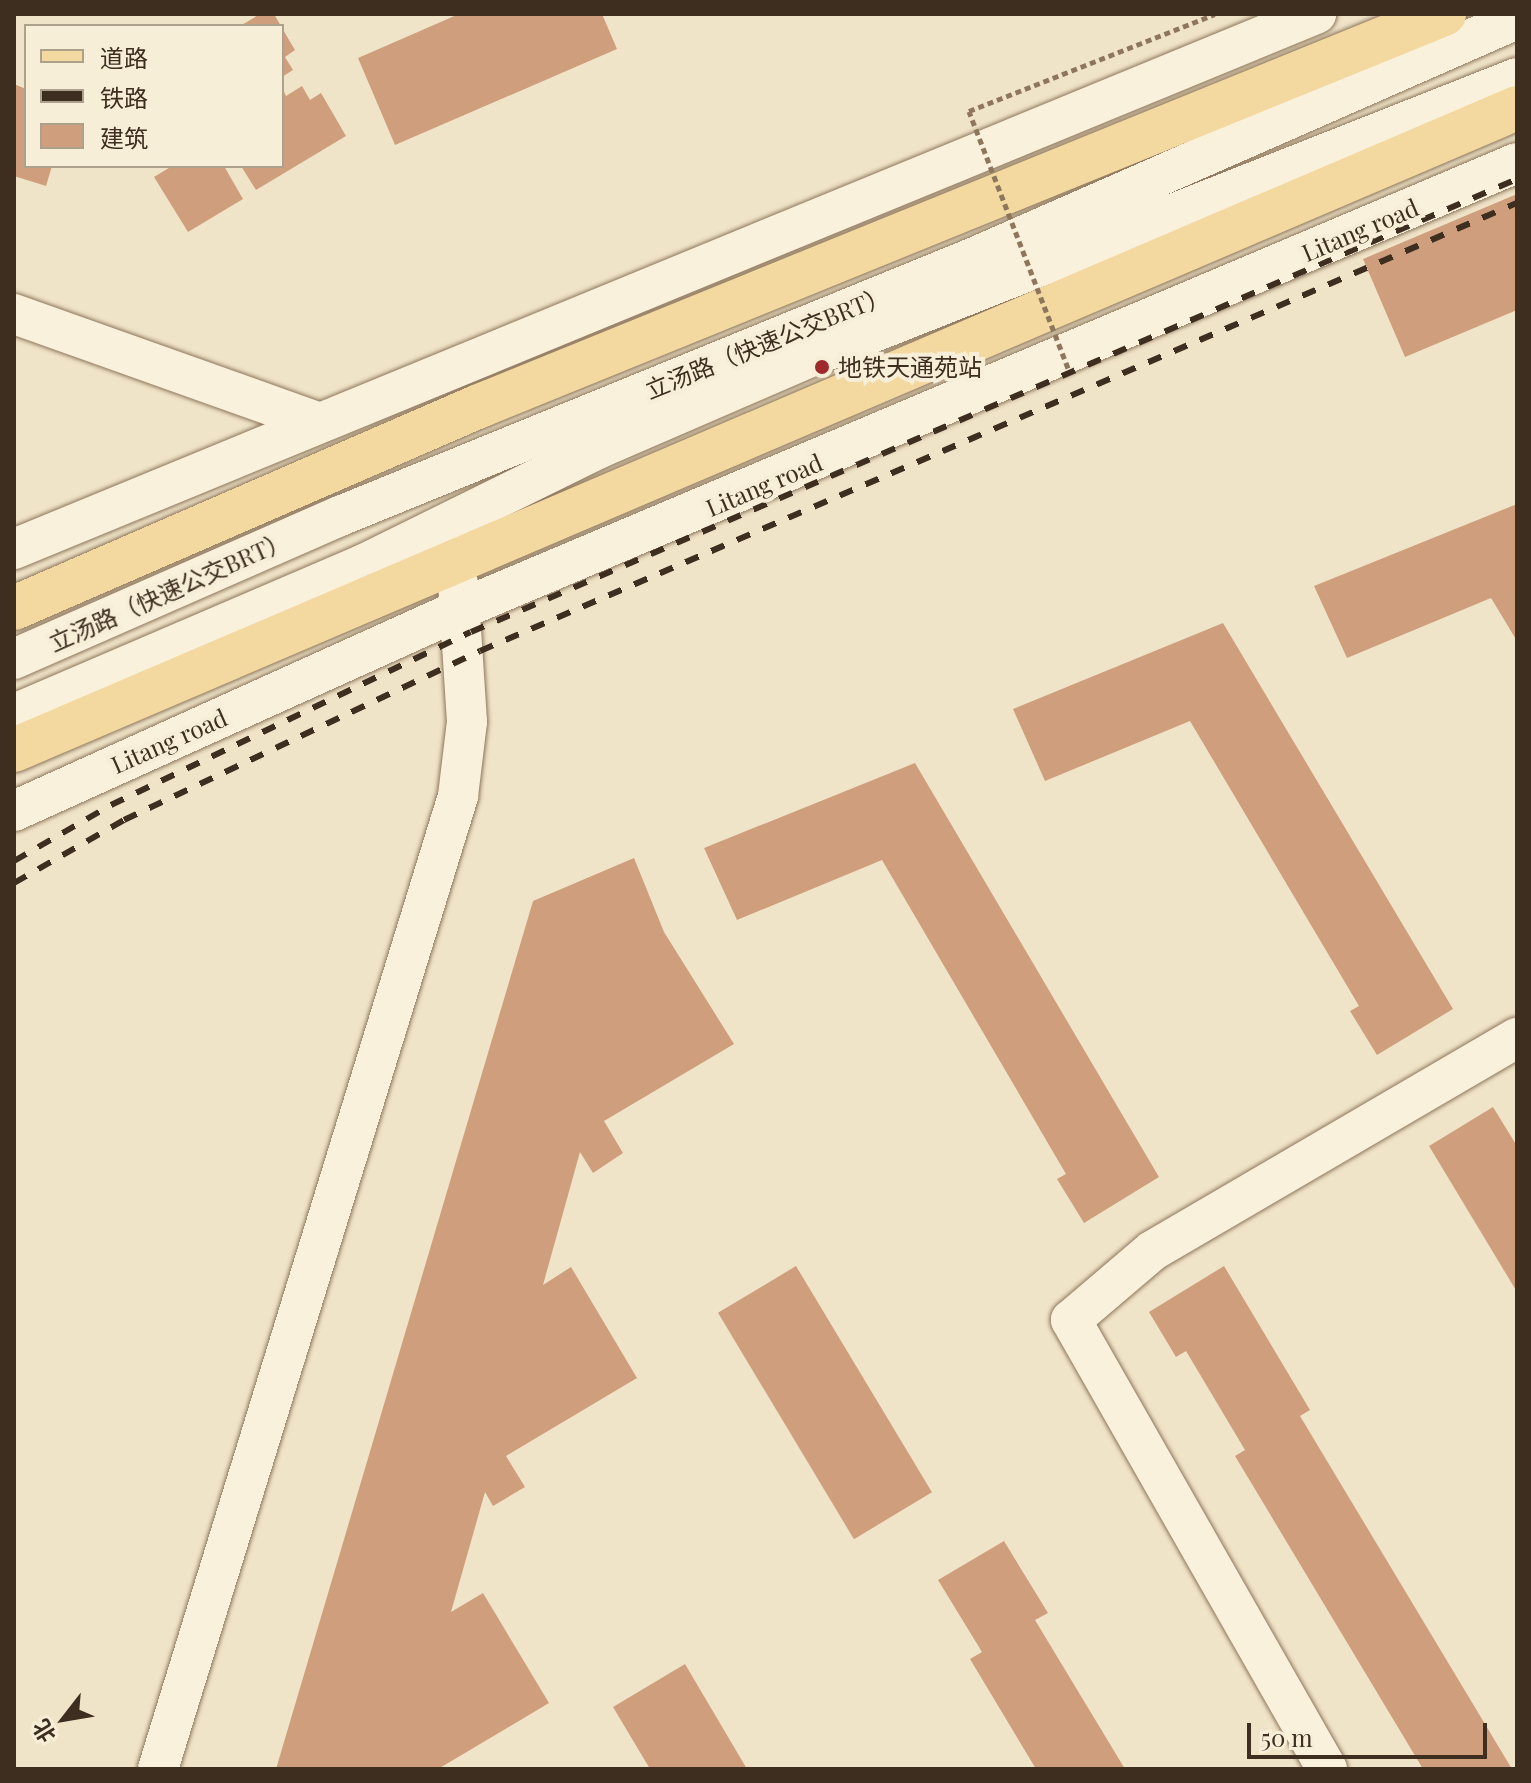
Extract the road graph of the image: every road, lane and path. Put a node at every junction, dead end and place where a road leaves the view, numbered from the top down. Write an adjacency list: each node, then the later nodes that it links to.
1 (1215, 14): 9 (path, bridge)
2 (1316, 14): 10 (street)
3 (1444, 14): 13 (main road)
4 (1517, 19): 15 (street, 立汤路（快速公交BRT）)
5 (1517, 78): 16 (street, 立汤路（快速公交BRT）)
6 (1517, 108): 12 (main road)
7 (1517, 163): 14 (street, Litang road)
8 (14, 314): 10 (street)
9 (1068, 368)
10 (317, 422): 11 (street)
11 (14, 549)
12 (455, 556): 14 (street); 17 (main road)
13 (14, 608)
14 (461, 609): 18 (street, Litang road); 20 (street)
15 (14, 659)
16 (14, 714)
17 (14, 750)
18 (14, 811)
19 (1517, 1038): 21 (street)
20 (158, 1769)
21 (1327, 1769)

